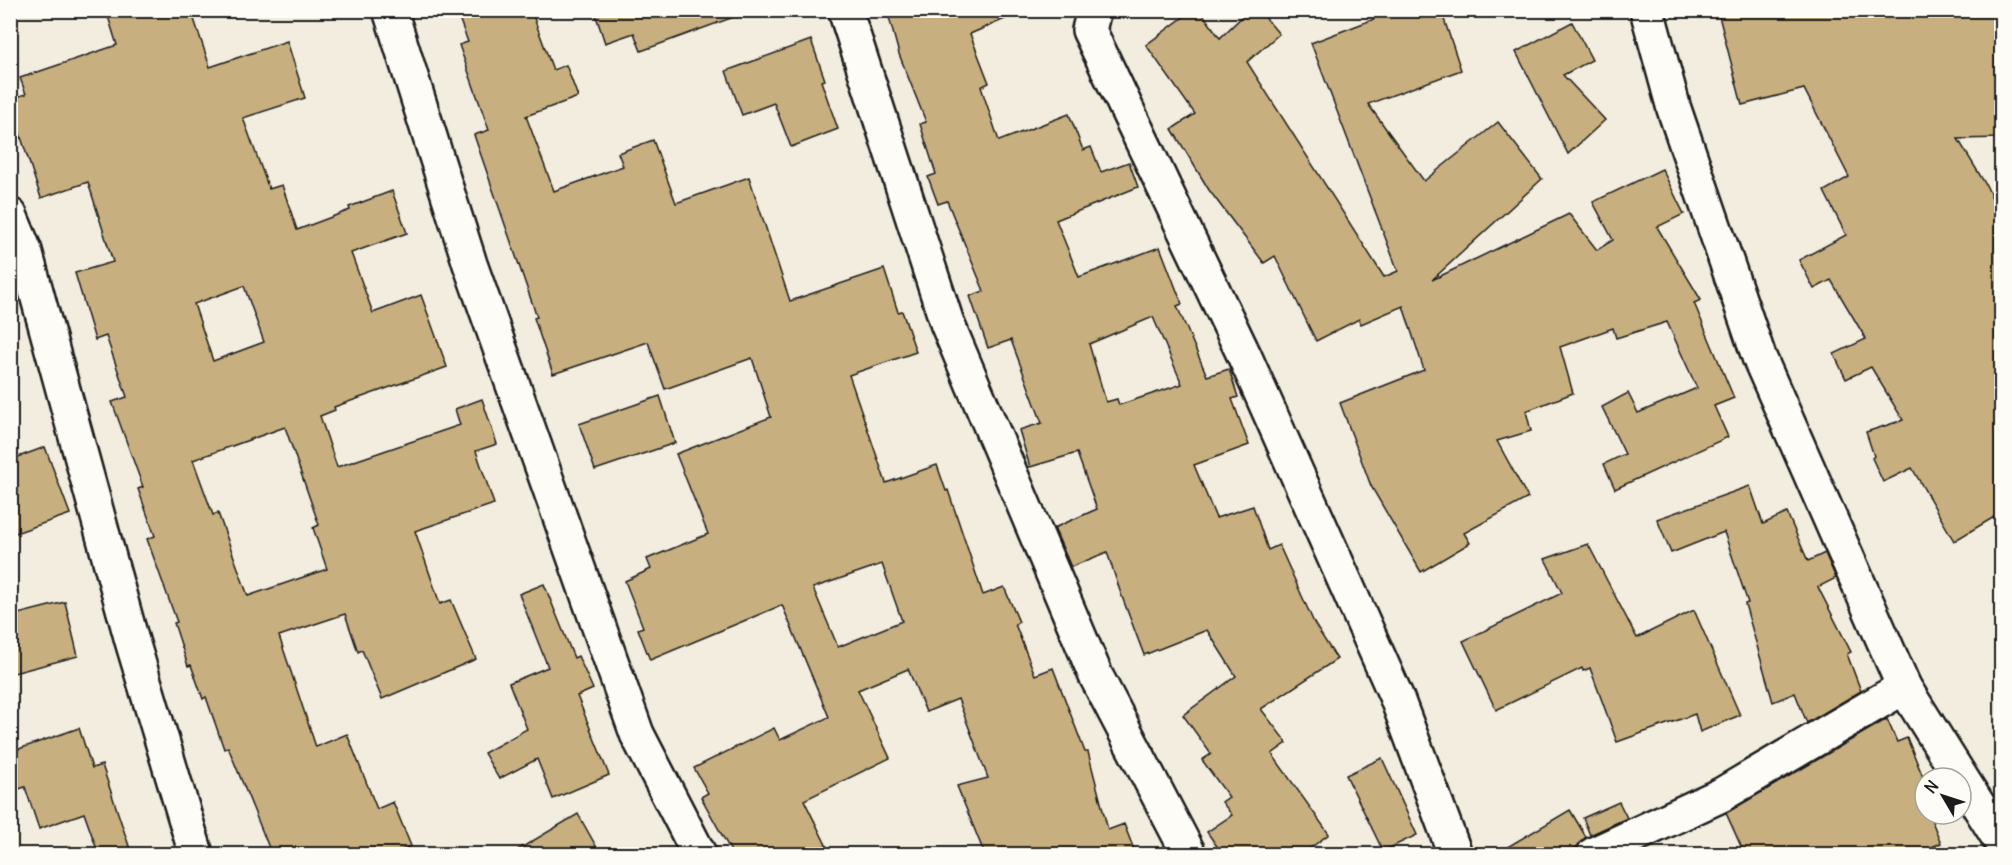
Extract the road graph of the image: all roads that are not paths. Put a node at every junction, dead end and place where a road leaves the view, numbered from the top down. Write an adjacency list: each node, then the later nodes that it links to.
1 (390, 10): 9 (street)
2 (845, 10): 10 (street)
3 (1094, 10): 11 (street)
4 (1647, 10): 6 (street)
5 (10, 215): 8 (street)
6 (1904, 687): 7 (street); 12 (street)
7 (2001, 843)
8 (196, 855)
9 (699, 855)
10 (1189, 855)
11 (1455, 855)
12 (1594, 855)

